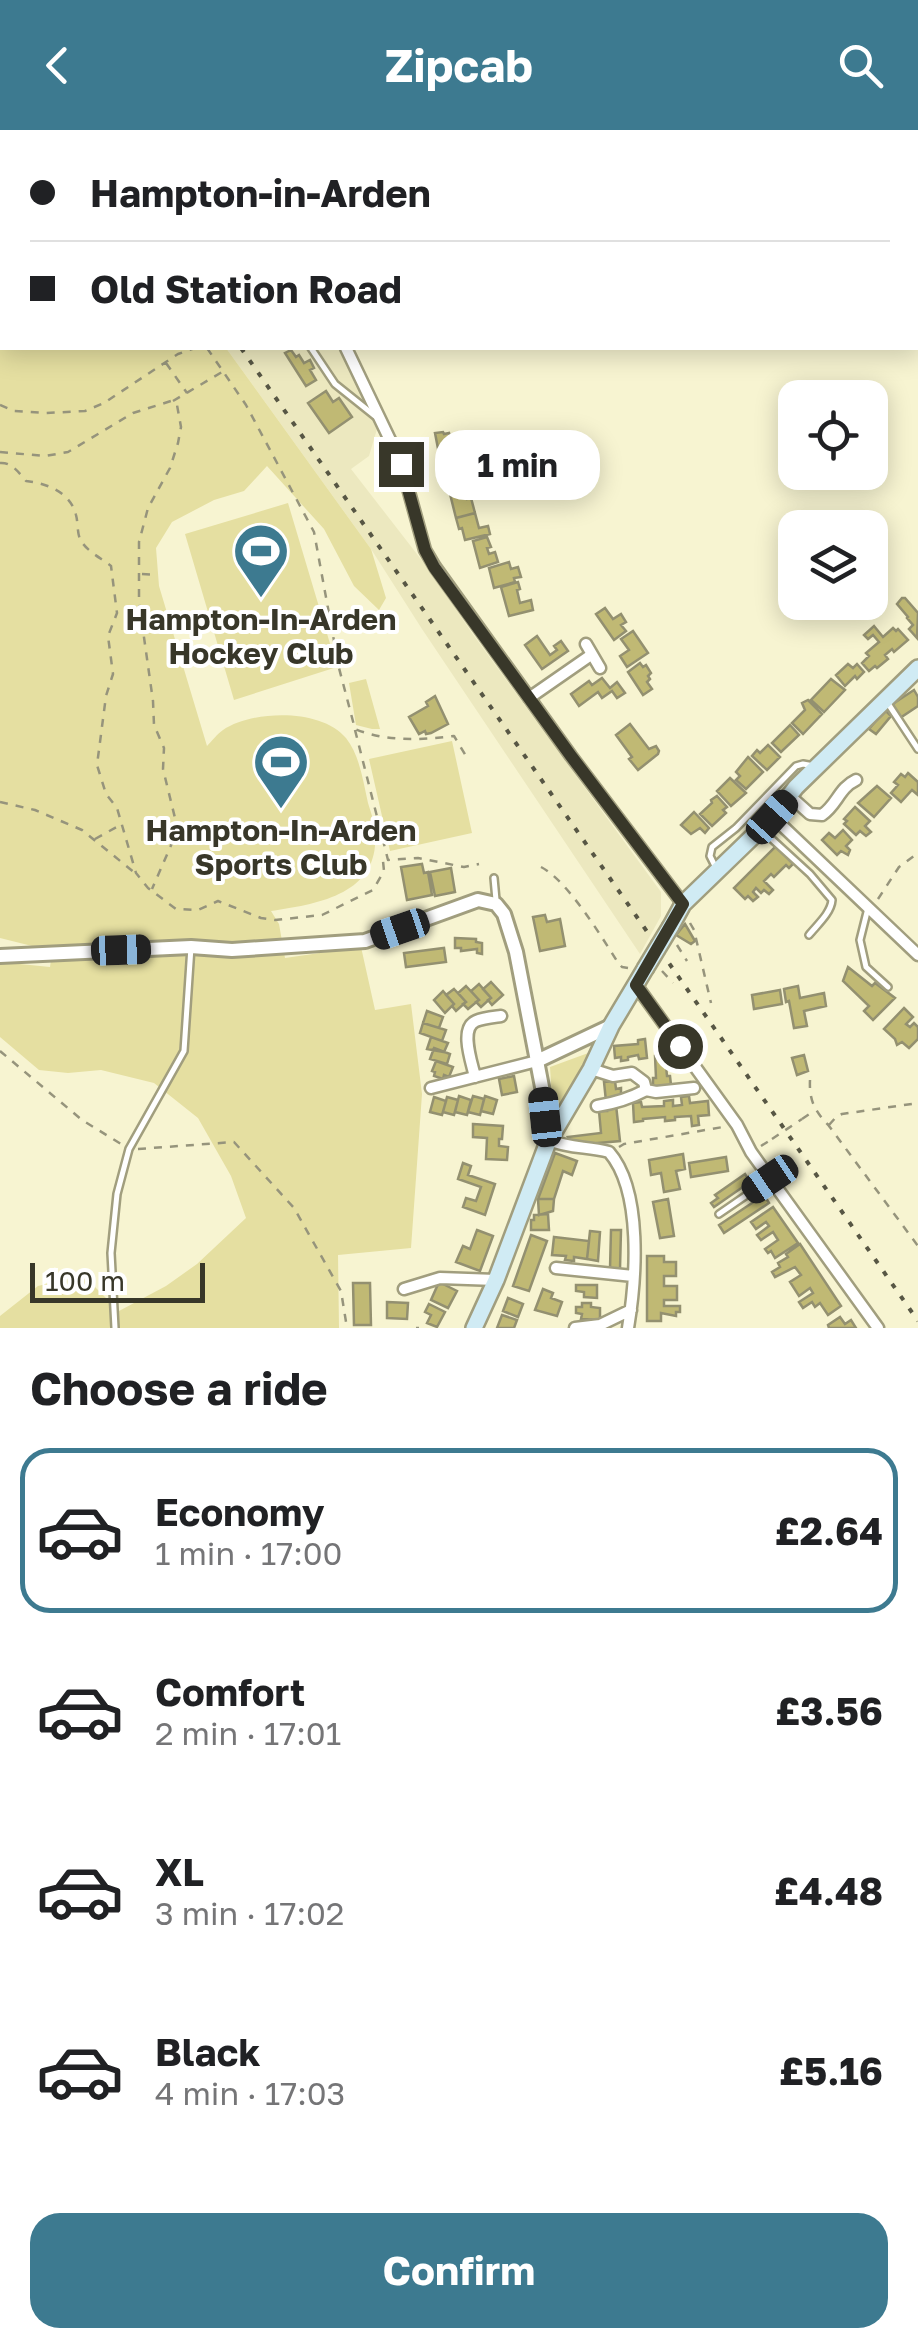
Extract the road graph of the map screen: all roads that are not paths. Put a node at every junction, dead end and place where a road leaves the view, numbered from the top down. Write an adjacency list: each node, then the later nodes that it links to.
1 (313, 350): 3 (lane)
2 (347, 350): 3 (street)
3 (382, 420): 6 (street)
4 (600, 668): 6 (street)
5 (918, 668): 7 (main road)
6 (529, 698): 17 (street)
7 (886, 699): 8 (lane); 9 (main road)
8 (918, 749)
9 (818, 767): 11 (main road); 13 (lane)
10 (856, 780): 11 (street)
11 (791, 797): 12 (main road)
12 (767, 823): 13 (main road); 16 (street); 18 (lane)
13 (718, 870): 17 (main road)
14 (494, 878): 15 (lane)
15 (496, 904): 19 (street); 26 (street)
16 (871, 912): 20 (street); 23 (lane)
17 (678, 922): 22 (main road, bridge)
18 (809, 935)
19 (191, 948): 21 (street); 43 (lane)
20 (918, 955)
21 (0, 956)
22 (645, 974): 25 (main road); 36 (street)
23 (888, 987)
24 (501, 1016): 29 (street)
25 (612, 1026): 26 (street); 27 (main road)
26 (536, 1061): 29 (street); 35 (street)
27 (591, 1069): 28 (street); 35 (main road)
28 (623, 1076): 32 (street); 33 (street)
29 (474, 1077): 30 (street)
30 (431, 1088)
31 (694, 1088): 32 (street)
32 (646, 1090): 33 (street)
33 (628, 1097): 34 (street)
34 (597, 1106)
35 (548, 1141): 39 (street); 40 (main road)
36 (770, 1179): 37 (lane); 47 (street)
37 (719, 1214)
38 (556, 1268): 39 (street)
39 (632, 1276): 42 (street)
40 (496, 1280): 41 (street); 44 (main road)
41 (404, 1289)
42 (631, 1310): 45 (street); 46 (street)
43 (115, 1328)
44 (474, 1328)
45 (575, 1328)
46 (628, 1328)
47 (878, 1328)

